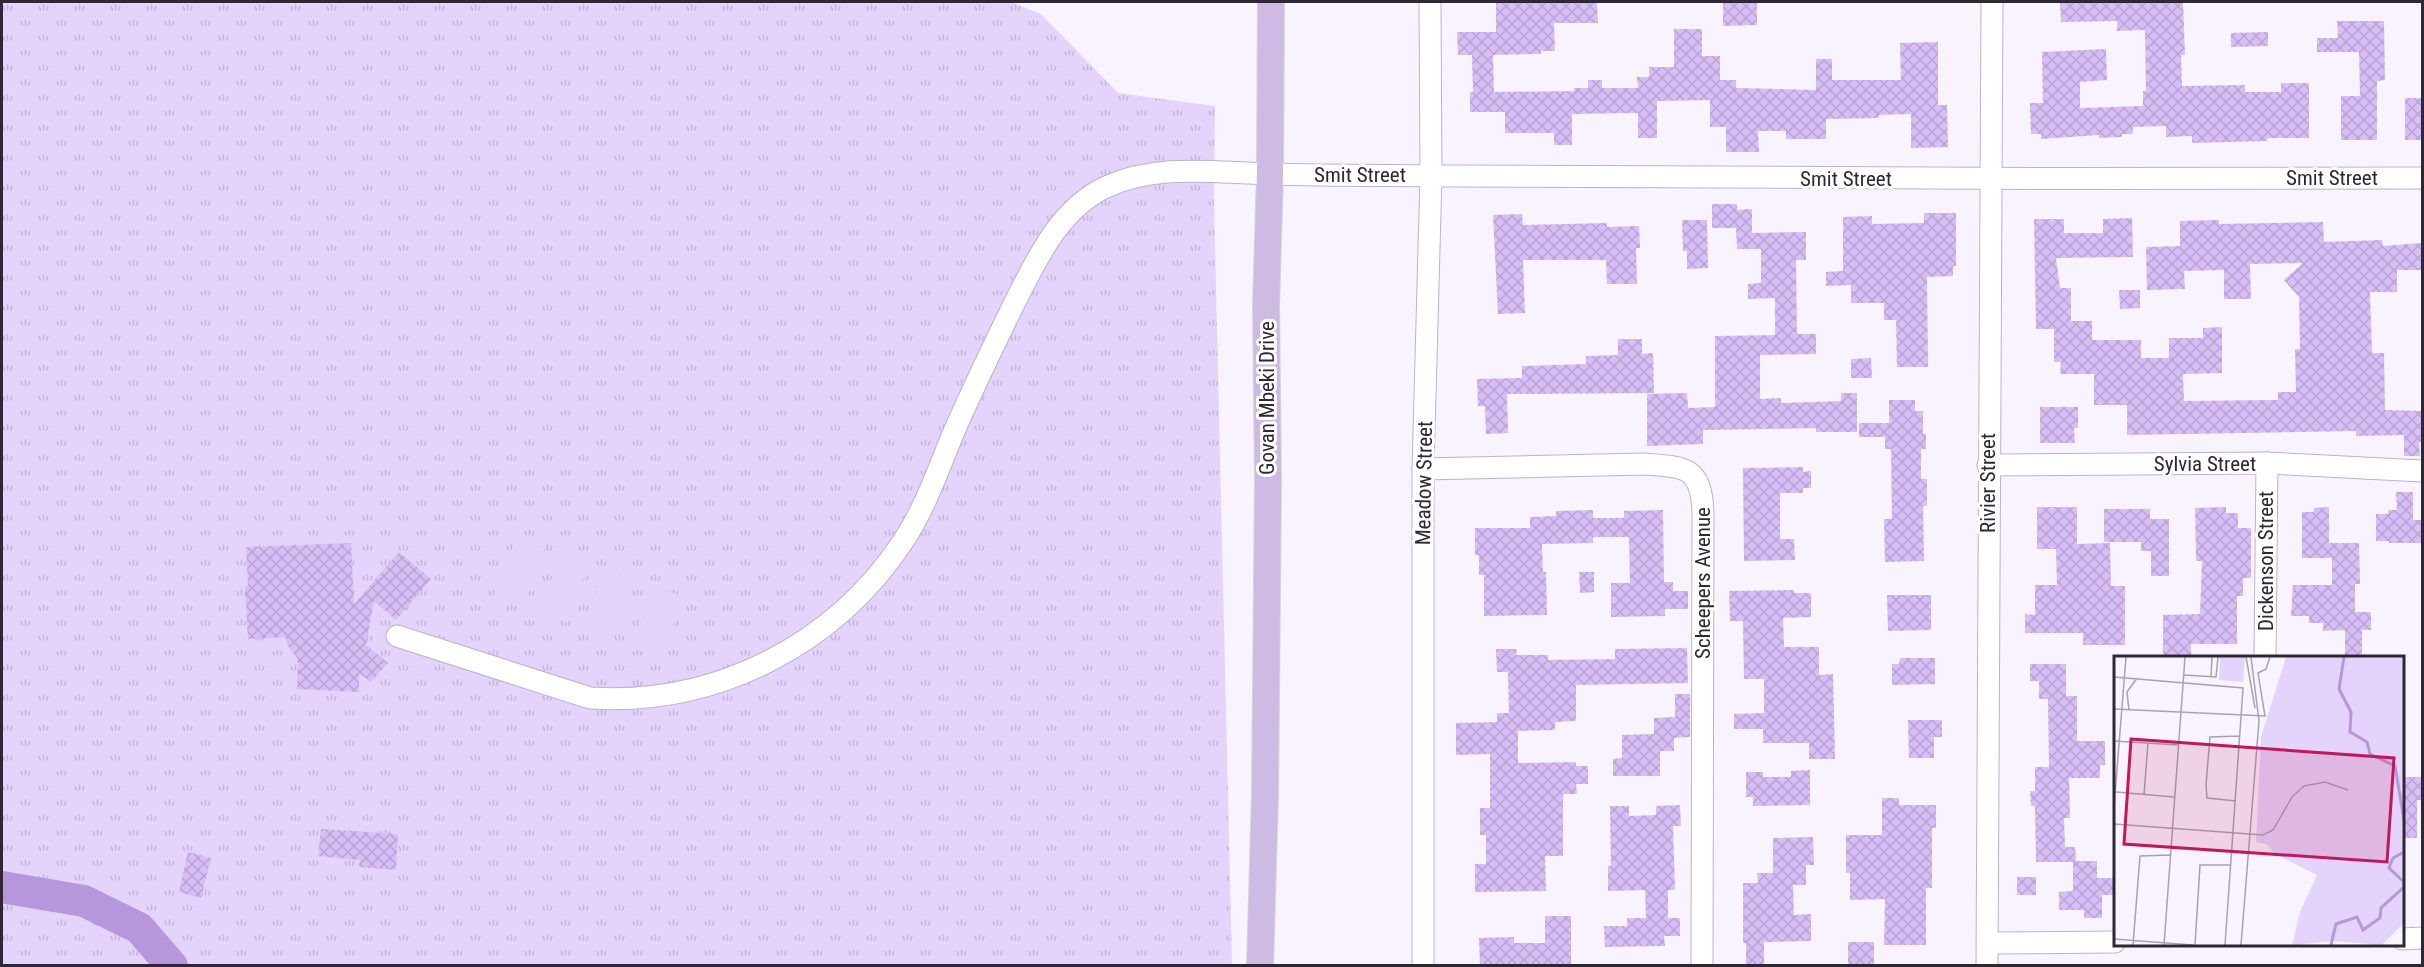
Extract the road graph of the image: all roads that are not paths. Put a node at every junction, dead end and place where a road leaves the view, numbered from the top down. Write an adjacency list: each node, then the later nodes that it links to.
1 (1271, 2): 4 (main road, Govan Mbeki Drive)
2 (1430, 2): 5 (street, Meadow Street)
3 (1992, 2): 7 (street, Rivier Street)
4 (1270, 174): 5 (street, Smit Street); 12 (street, Smit Street); 14 (main road, Govan Mbeki Drive)
5 (1431, 176): 7 (street, Smit Street); 10 (street, Meadow Street)
6 (2422, 178): 7 (street, Smit Street)
7 (1992, 179): 9 (street, Rivier Street)
8 (2267, 463): 9 (street, Sylvia Street); 11 (street, Sylvia Street); 13 (street, Dickenson Street)
9 (1988, 465): 18 (street, Rivier Street)
10 (1423, 469): 21 (street, Meadow Street); 22 (street, Scheepers Avenue)
11 (2422, 471)
12 (397, 636)
13 (2265, 656)
14 (1265, 794): 19 (main road, Govan Mbeki Drive); 20 (main road, Govan Mbeki Drive)
15 (2422, 938): 16 (street)
16 (2403, 939)
17 (2114, 942): 18 (street)
18 (1988, 943): 23 (street, Rivier Street)
19 (1260, 966)
20 (1276, 966)
21 (1423, 966)
22 (1702, 966)
23 (1987, 966)

